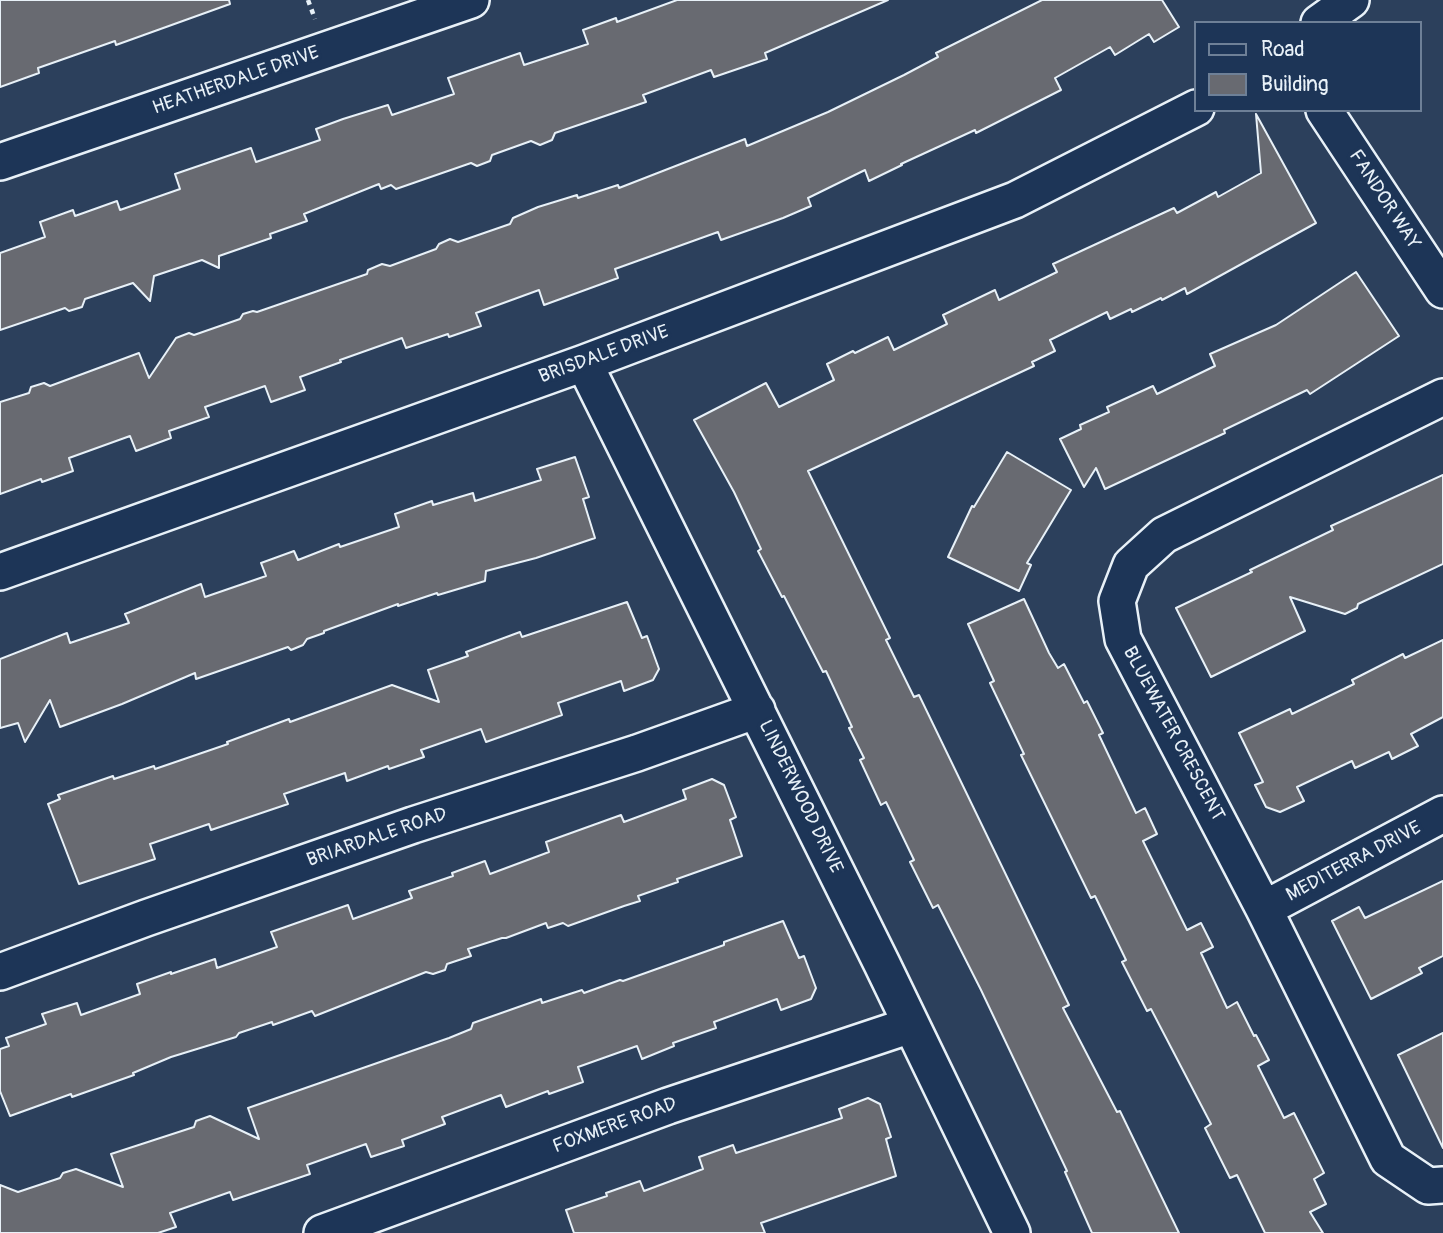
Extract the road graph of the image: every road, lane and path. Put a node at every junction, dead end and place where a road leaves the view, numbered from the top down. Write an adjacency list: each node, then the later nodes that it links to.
1 (471, 0): 6 (street, HEATHERDALE DRIVE)
2 (1350, 0): 3 (street)
3 (1322, 21)
4 (1194, 109): 8 (street, BRISDALE DRIVE)
5 (1325, 112): 7 (street, FANDOR WAY)
6 (0, 162)
7 (1443, 290)
8 (584, 363): 10 (street, BRISDALE DRIVE); 11 (street, LINDERWOOD DRIVE)
9 (1443, 397): 13 (street, BLUEWATER CRESCENT)
10 (0, 572)
11 (757, 710): 14 (street, BRIARDALE ROAD); 15 (street, LINDERWOOD DRIVE)
12 (1443, 814): 13 (street, MEDITERRA DRIVE)
13 (1264, 909): 16 (street, BLUEWATER CRESCENT)
14 (0, 972)
15 (911, 1025): 17 (street, FOXMERE ROAD); 18 (street, LINDERWOOD DRIVE)
16 (1443, 1185)
17 (322, 1233)
18 (1012, 1233)

